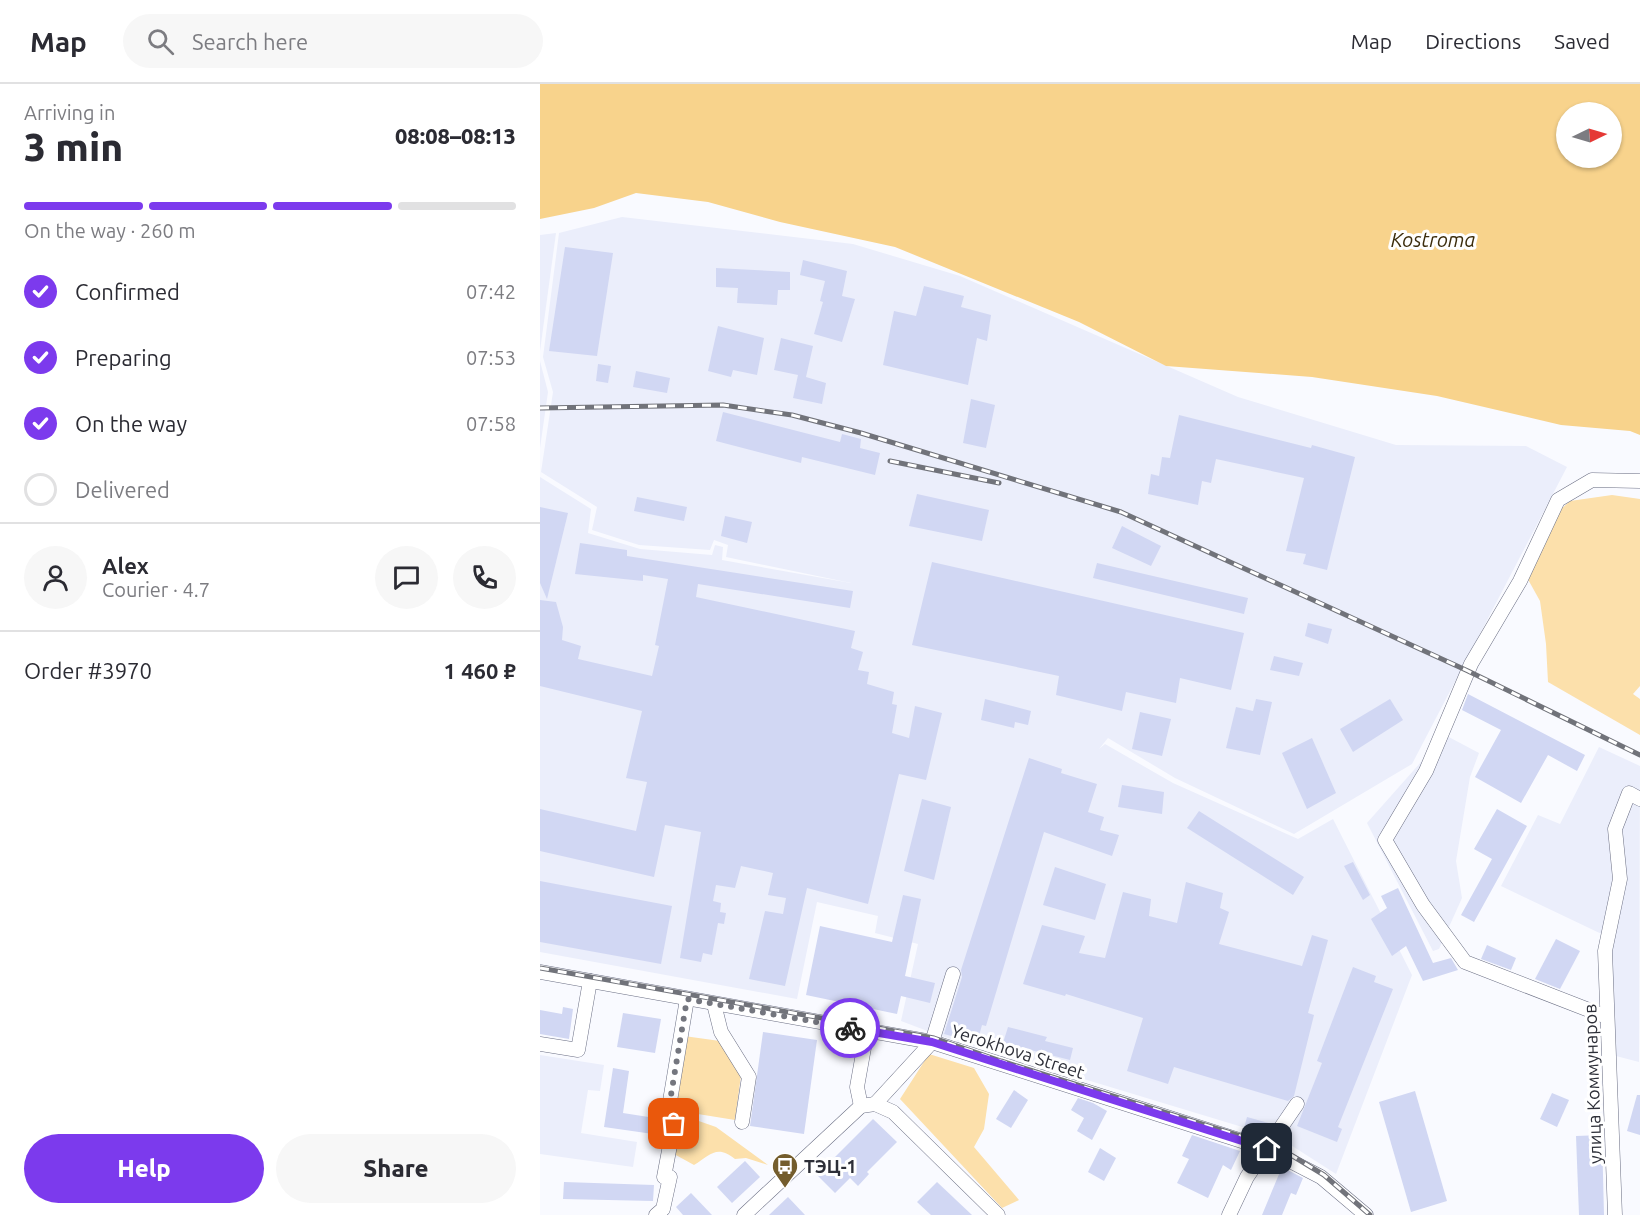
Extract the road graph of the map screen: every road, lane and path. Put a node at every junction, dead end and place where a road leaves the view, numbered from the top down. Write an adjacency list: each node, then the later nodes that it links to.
1 (1640, 481): 8 (street)
2 (1640, 799): 8 (street, улица Коммунаров)
3 (540, 972): 5 (street, Yerokhova Street)
4 (953, 974): 10 (street)
5 (590, 981): 6 (street, Yerokhova Street); 11 (street)
6 (687, 999): 7 (street, Yerokhova Street); 17 (street)
7 (714, 1004): 9 (street, Yerokhova Street); 15 (street)
8 (1607, 1017): 22 (street, улица Коммунаров)
9 (867, 1031): 10 (street, Yerokhova Street); 14 (street)
10 (932, 1042): 12 (street); 16 (street, Yerokhova Street)
11 (540, 1044)
12 (875, 1104): 14 (street); 19 (street)
13 (1297, 1104): 16 (street)
14 (861, 1106): 18 (street)
15 (742, 1122)
16 (1267, 1149): 20 (street); 21 (street, Yerokhova Street)
17 (656, 1215)
18 (744, 1215)
19 (998, 1215)
20 (1229, 1215)
21 (1366, 1215)
22 (1615, 1215)

